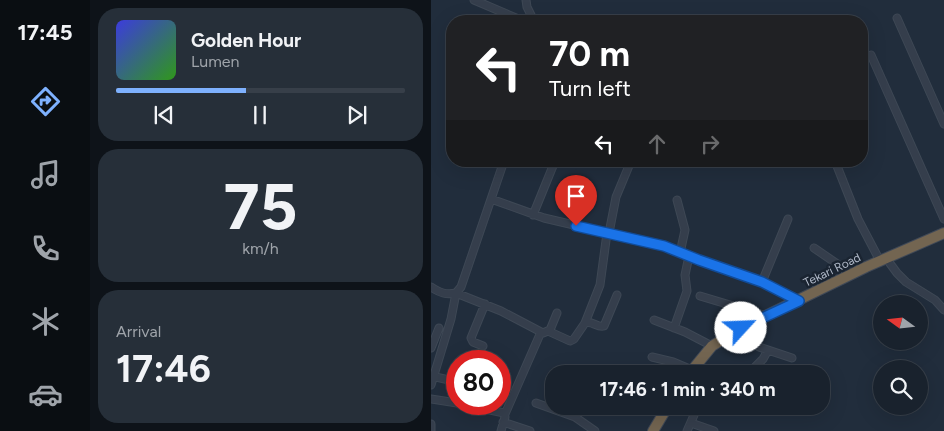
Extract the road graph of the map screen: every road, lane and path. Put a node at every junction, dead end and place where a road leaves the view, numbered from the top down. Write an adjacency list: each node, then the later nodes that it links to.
1 (475, 0): 3 (street)
2 (526, 0): 4 (street)
3 (509, 15)
4 (531, 15)
5 (897, 18): 7 (street)
6 (871, 55): 16 (street)
7 (944, 124)
8 (502, 167): 12 (street)
9 (553, 167): 14 (street)
10 (628, 167): 17 (street)
11 (837, 167): 22 (street)
12 (491, 199): 14 (street); 26 (street)
13 (677, 200): 20 (street)
14 (533, 215): 17 (street)
15 (788, 219): 24 (street)
16 (944, 219)
17 (608, 233): 20 (street); 35 (street)
18 (944, 233): 22 (highway, Tekari Road)
19 (814, 248): 23 (street)
20 (680, 253): 21 (street)
21 (689, 256): 24 (street); 37 (street)
22 (883, 259): 23 (highway, Tekari Road); 31 (street)
23 (852, 274): 29 (highway, Tekari Road)
24 (762, 282): 29 (street)
25 (431, 288): 26 (street)
26 (456, 293): 30 (street); 49 (street)
27 (617, 295): 35 (street)
28 (700, 296): 33 (street)
29 (799, 301): 33 (highway, Tekari Road)
30 (485, 304): 39 (street); 40 (street)
31 (944, 310)
32 (557, 313): 39 (street)
33 (767, 316): 38 (highway, Tekari Road)
34 (654, 320): 37 (street)
35 (585, 323): 39 (street)
36 (439, 328): 42 (street)
37 (674, 328): 41 (street)
38 (736, 331): 41 (highway, Tekari Road); 43 (street)
39 (545, 332): 58 (street)
40 (483, 346)
41 (712, 346): 47 (highway, Tekari Road)
42 (431, 348)
43 (768, 350): 45 (street); 48 (street)
44 (652, 357): 46 (street)
45 (792, 358)
46 (678, 365)
47 (697, 365)
48 (757, 365)
49 (432, 376): 50 (street); 51 (street)
50 (446, 379)
51 (431, 385)
52 (431, 399): 53 (street)
53 (446, 401)
54 (536, 403): 61 (street)
55 (501, 415): 58 (street)
56 (663, 415): 66 (highway)
57 (694, 415): 59 (street)
58 (504, 418): 63 (street); 64 (street)
59 (691, 423): 67 (street); 68 (street)
60 (431, 424): 62 (street)
61 (586, 429): 65 (street)
62 (431, 431)
63 (501, 431)
64 (530, 431)
65 (595, 431)
66 (653, 431)
67 (687, 431)
68 (714, 431)

